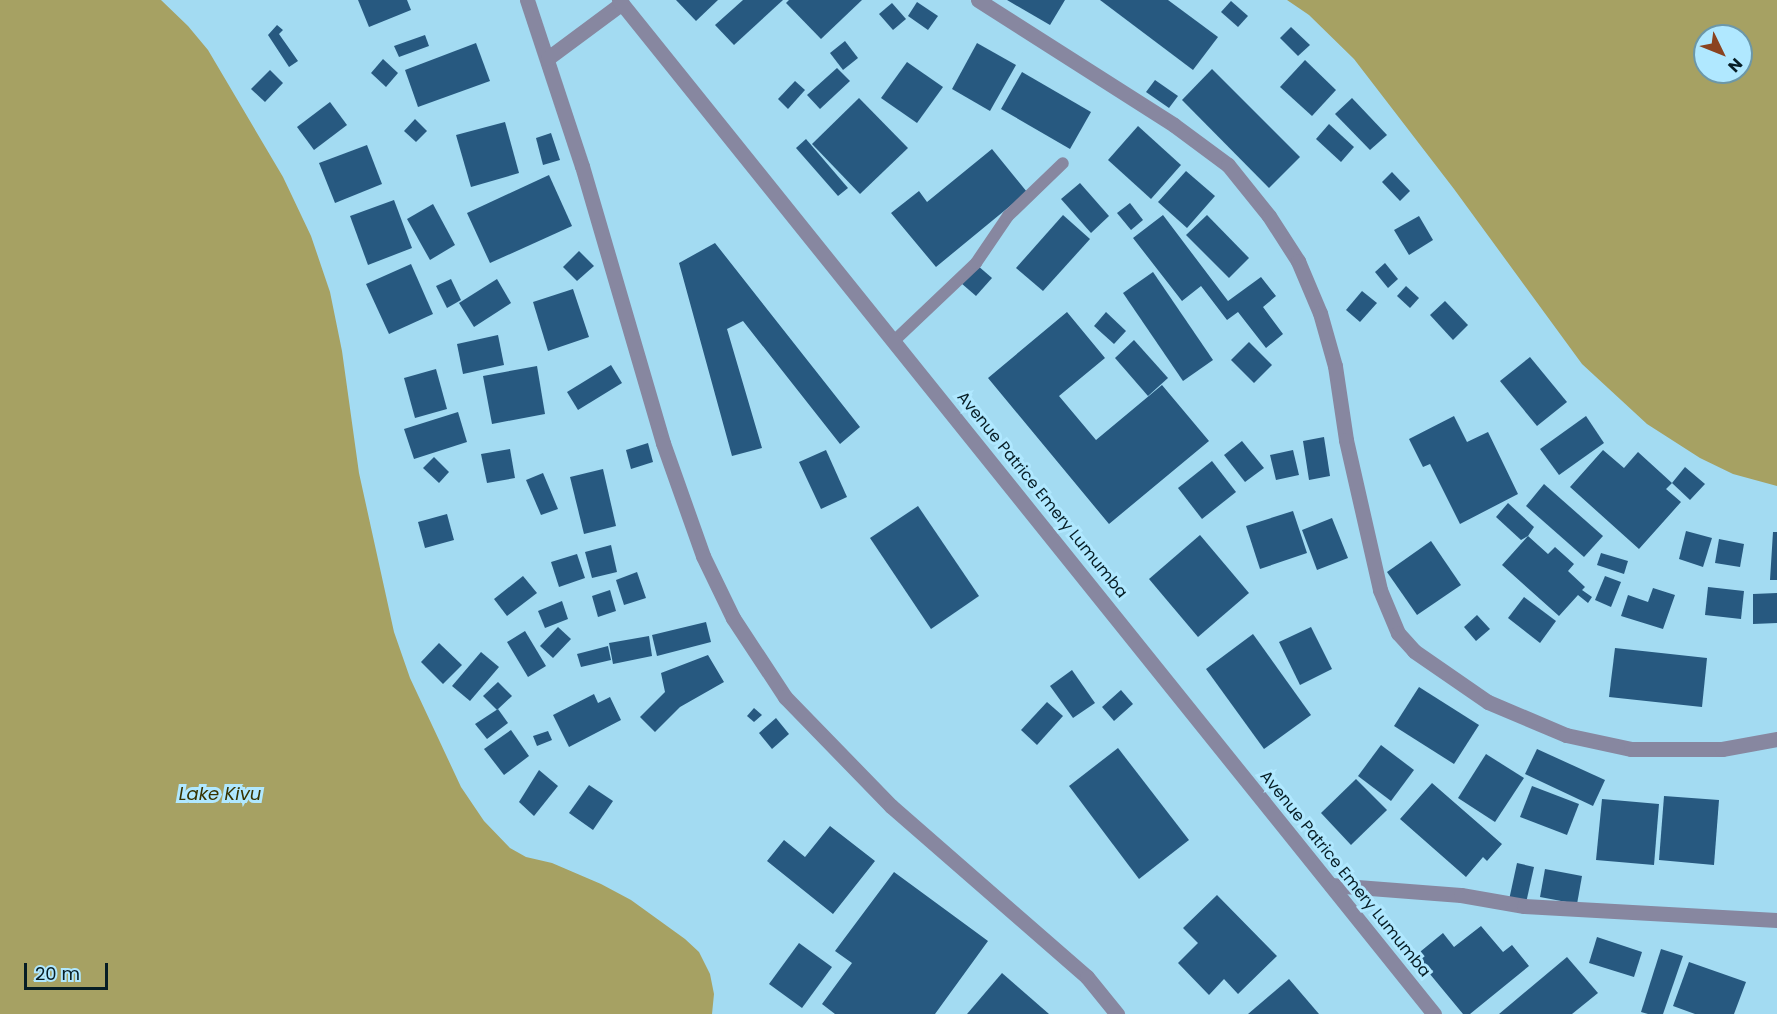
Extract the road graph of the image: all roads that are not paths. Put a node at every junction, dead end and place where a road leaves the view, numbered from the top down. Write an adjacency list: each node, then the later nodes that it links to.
1 (527, 0): 4 (street)
2 (978, 0): 7 (street)
3 (620, 2): 4 (street); 6 (street, Avenue Patrice Emery Lumumba)
4 (548, 58): 10 (street)
5 (1063, 163): 6 (lane)
6 (895, 340): 8 (street, Avenue Patrice Emery Lumumba)
7 (1777, 739)
8 (1331, 885): 9 (street); 11 (street, Avenue Patrice Emery Lumumba)
9 (1777, 920)
10 (1117, 1014)
11 (1434, 1014)

